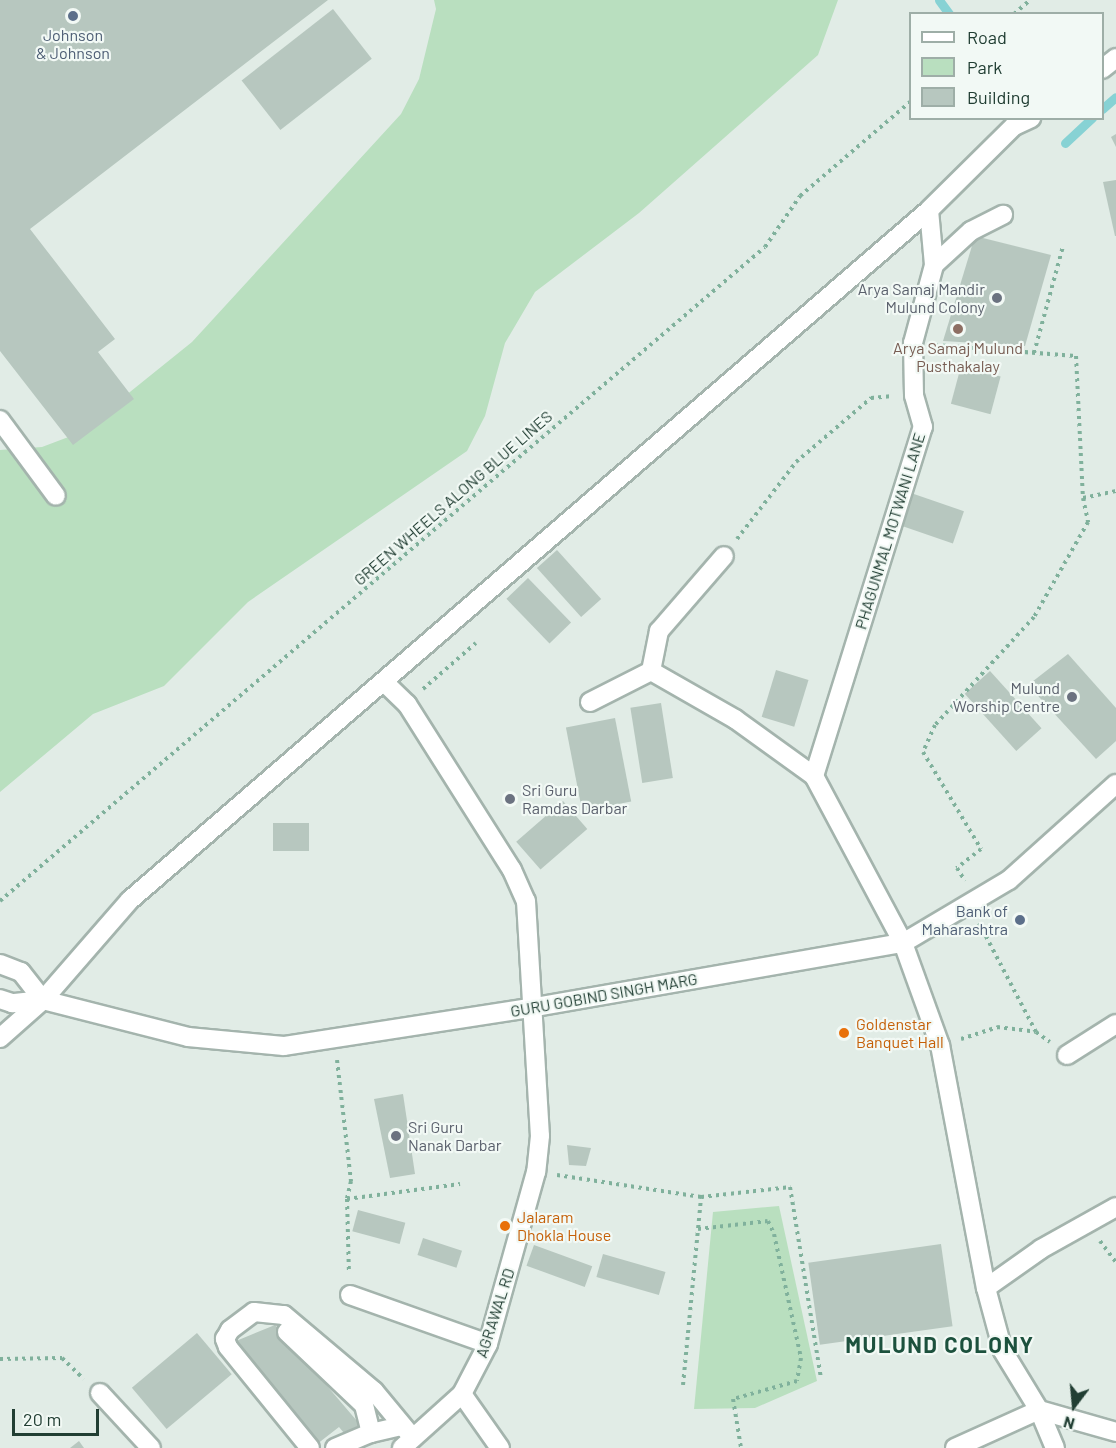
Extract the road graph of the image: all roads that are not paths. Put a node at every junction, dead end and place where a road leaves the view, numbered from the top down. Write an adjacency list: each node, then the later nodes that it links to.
1 (1116, 58): 2 (street)
2 (1104, 67)
3 (1027, 120): 4 (street)
4 (929, 210): 6 (street, PHAGUNMAL MOTWANI LANE); 11 (street)
5 (1004, 216): 6 (street)
6 (933, 265): 13 (street, PHAGUNMAL MOTWANI LANE)
7 (0, 420): 8 (street)
8 (56, 496)
9 (724, 556): 10 (street)
10 (651, 671): 12 (street); 13 (street)
11 (384, 682): 17 (street); 19 (street, AGRAWAL RD)
12 (590, 702)
13 (814, 776): 15 (street)
14 (1116, 784): 15 (street, GURU GOBIND SINGH MARG)
15 (903, 943): 19 (street, GURU GOBIND SINGH MARG); 24 (street)
16 (0, 964): 17 (street)
17 (43, 1000): 18 (street, GURU GOBIND SINGH MARG); 19 (street, GURU GOBIND SINGH MARG); 21 (street)
18 (6, 1001)
19 (535, 1007): 27 (street, AGRAWAL RD)
20 (1116, 1024): 22 (street)
21 (0, 1038)
22 (1067, 1055)
23 (1116, 1207): 24 (street)
24 (986, 1288): 30 (street)
25 (350, 1295): 27 (street)
26 (265, 1311): 32 (street); 33 (street); 35 (street)
27 (488, 1344): 29 (street, AGRAWAL RD)
28 (100, 1393): 34 (street)
29 (462, 1395): 33 (street, AGRAWAL RD); 37 (street)
30 (1039, 1410): 31 (street); 38 (street); 39 (street)
31 (1116, 1432)
32 (370, 1433): 33 (street); 36 (street)
33 (405, 1438)
34 (151, 1448)
35 (310, 1448)
36 (335, 1448)
37 (500, 1448)
38 (955, 1448)
39 (1055, 1448)

